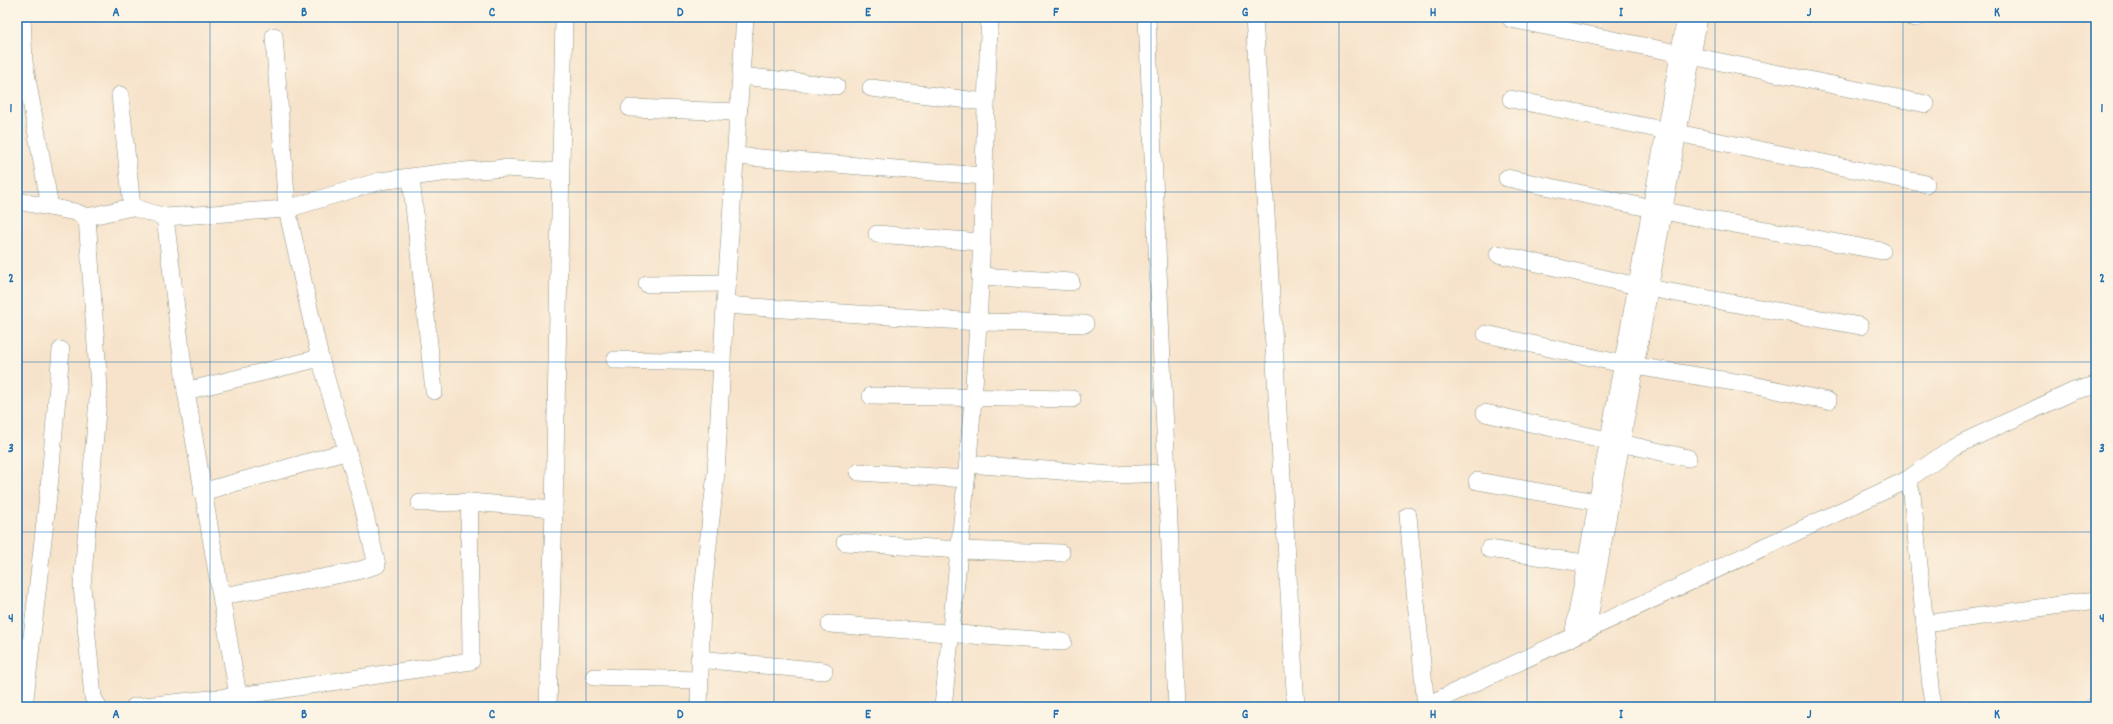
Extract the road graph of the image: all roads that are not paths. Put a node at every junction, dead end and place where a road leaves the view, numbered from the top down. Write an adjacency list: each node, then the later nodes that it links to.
1 (22, 17): 29 (street)
2 (564, 17): 23 (street)
3 (745, 17): 12 (street)
4 (990, 17): 17 (street)
5 (1147, 17): 67 (street)
6 (1254, 17): 101 (street)
7 (1686, 17): 11 (street)
8 (1699, 17): 11 (street)
9 (1511, 19): 11 (street)
10 (274, 36): 31 (street)
11 (1686, 55): 18 (street); 21 (street)
12 (741, 76): 13 (street); 20 (street)
13 (836, 86)
14 (871, 88): 17 (street)
15 (120, 95): 30 (street)
16 (1511, 99): 21 (street)
17 (985, 102): 24 (street)
18 (1926, 104)
19 (630, 108): 20 (street)
20 (739, 112): 22 (street)
21 (1672, 131): 27 (street); 32 (street)
22 (736, 156): 24 (street); 41 (street)
23 (560, 172): 25 (street); 74 (street)
24 (983, 176): 36 (street)
25 (411, 178): 31 (street); 56 (street)
26 (1507, 178): 32 (street)
27 (1926, 184)
28 (17, 201): 29 (street)
29 (50, 207): 33 (street)
30 (132, 208): 33 (street); 34 (street)
31 (287, 209): 34 (street); 50 (street)
32 (1657, 210): 37 (street); 43 (street)
33 (87, 217): 95 (street)
34 (165, 217): 55 (street)
35 (877, 234): 36 (street)
36 (981, 242): 39 (street)
37 (1882, 251)
38 (1498, 254): 43 (street)
39 (980, 276): 40 (street); 45 (street)
40 (1071, 282)
41 (727, 283): 42 (street); 44 (street)
42 (647, 284)
43 (1643, 287): 47 (street); 53 (street)
44 (725, 305): 45 (street); 52 (street)
45 (978, 322): 46 (street); 58 (street)
46 (1085, 324)
47 (1860, 326)
48 (1486, 334): 53 (street)
49 (61, 350): 94 (street)
50 (320, 358): 55 (street); 63 (street)
51 (615, 360): 52 (street)
52 (722, 362): 88 (street)
53 (1629, 364): 60 (street); 62 (street)
54 (2096, 385): 68 (street)
55 (186, 391): 70 (street)
56 (434, 391)
57 (871, 396): 58 (street)
58 (972, 398): 59 (street); 65 (street)
59 (1072, 400)
60 (1828, 401)
61 (1485, 413): 62 (street)
62 (1615, 441): 64 (street); 73 (street)
63 (348, 452): 70 (street); 81 (street)
64 (1688, 458)
65 (967, 471): 66 (street); 67 (street); 78 (street)
66 (858, 472)
67 (1167, 473): 100 (street)
68 (1907, 480): 84 (street); 85 (street)
69 (1476, 481): 73 (street)
70 (202, 492): 81 (street)
71 (470, 502): 72 (street); 74 (street); 92 (street)
72 (420, 503)
73 (1604, 503): 80 (street)
74 (554, 509): 97 (street)
75 (1408, 516): 102 (street)
76 (845, 542): 78 (street)
77 (1489, 549): 80 (street)
78 (959, 550): 79 (street); 86 (street)
79 (1061, 553)
80 (1593, 564): 85 (street)
81 (222, 596): 92 (street)
82 (2096, 600): 84 (street)
83 (830, 624): 86 (street)
84 (1925, 624): 103 (street)
85 (1580, 632): 102 (street)
86 (950, 633): 87 (street); 99 (street)
87 (1063, 642)
88 (699, 659): 89 (street); 91 (street)
89 (824, 671)
90 (594, 677): 91 (street)
91 (699, 680): 98 (street)
92 (240, 702): 96 (street)
93 (2096, 706): 104 (street)
94 (24, 707)
95 (98, 707)
96 (134, 707)
97 (548, 707)
98 (699, 707)
99 (942, 707)
100 (1177, 707)
101 (1296, 707)
102 (1425, 707)
103 (1933, 707)
104 (2093, 707)

